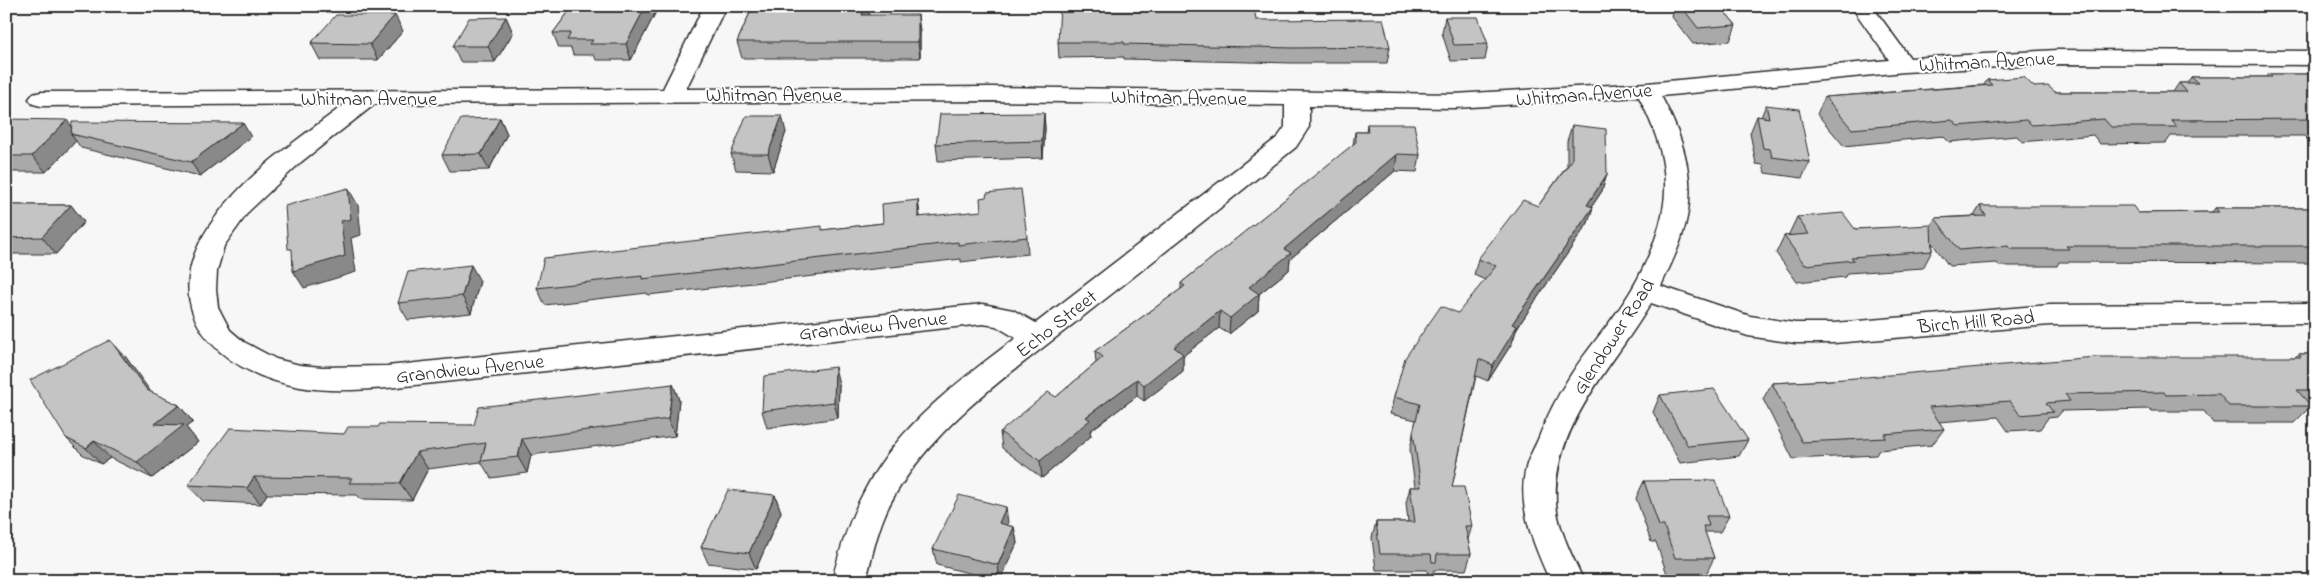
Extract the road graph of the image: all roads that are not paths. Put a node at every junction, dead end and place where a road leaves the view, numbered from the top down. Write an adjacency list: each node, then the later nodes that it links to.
1 (715, 6): 6 (street)
2 (1861, 6): 4 (street)
3 (2315, 58): 4 (street, Whitman Avenue)
4 (1904, 65): 5 (street, Whitman Avenue)
5 (1647, 90): 9 (street, Whitman Avenue); 10 (street, Glendower Road)
6 (671, 95): 8 (street, Whitman Avenue); 9 (street, Whitman Avenue)
7 (41, 99): 8 (street, Whitman Avenue)
8 (367, 99): 12 (street, Grandview Avenue)
9 (1297, 100): 12 (street, Echo Street)
10 (1645, 291): 11 (street, Birch Hill Road); 14 (street, Glendower Road)
11 (2315, 313)
12 (1037, 337): 13 (street, Echo Street)
13 (849, 581)
14 (1567, 581)

